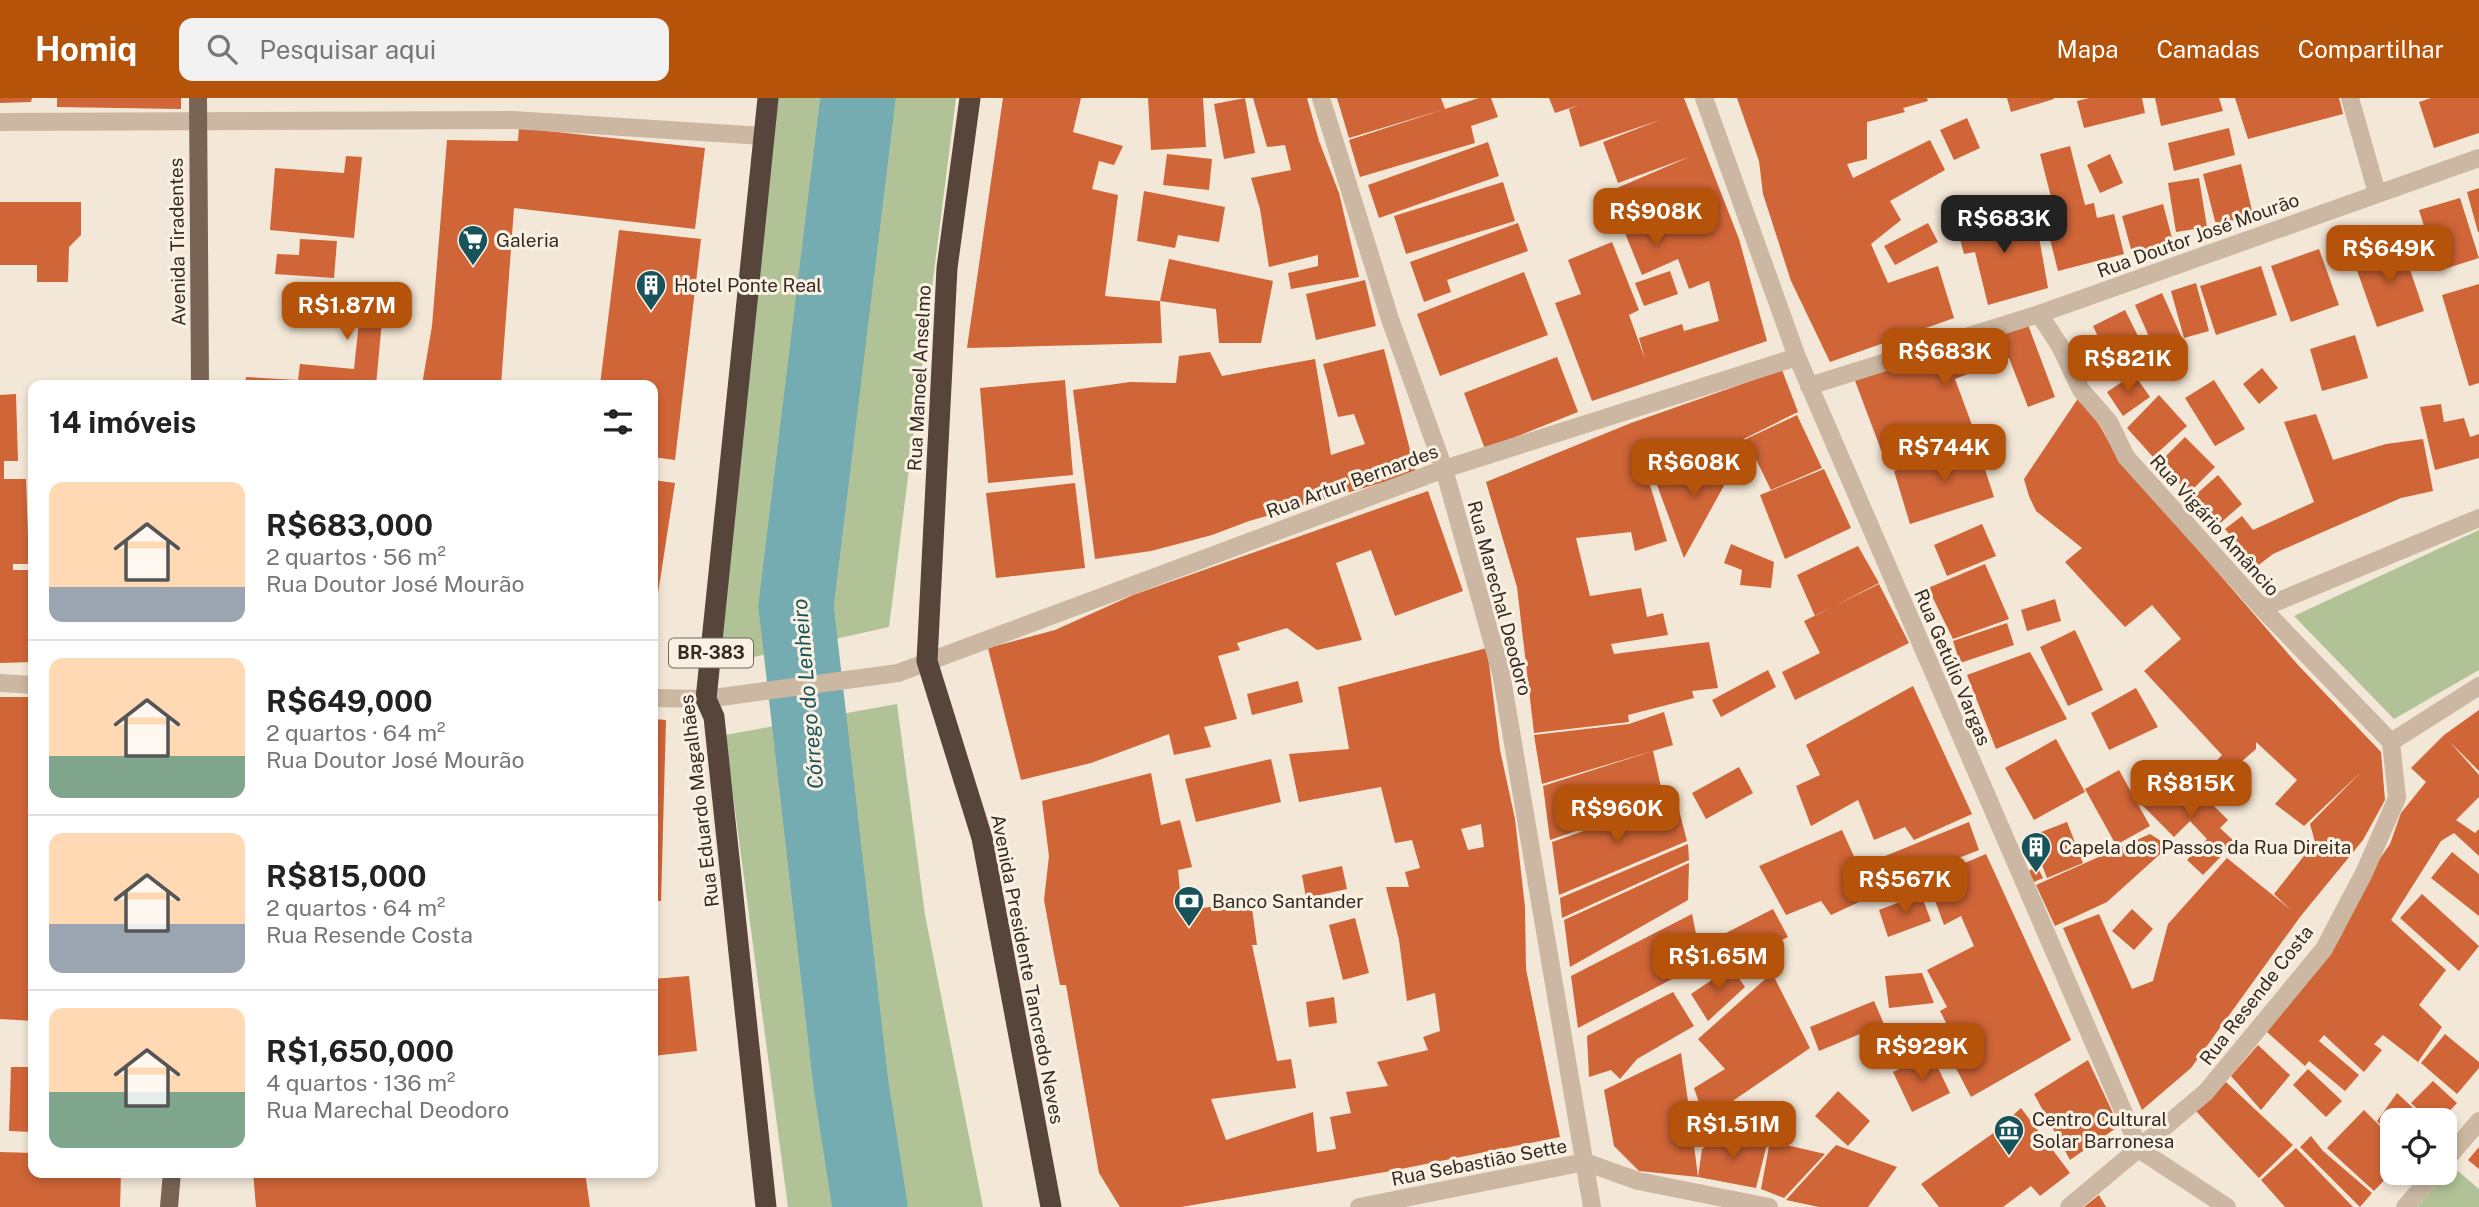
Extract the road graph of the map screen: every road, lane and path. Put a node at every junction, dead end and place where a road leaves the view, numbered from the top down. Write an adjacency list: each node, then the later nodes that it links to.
1 (198, 98): 8 (main road, Avenida Tiradentes)
2 (768, 98): 9 (highway, Rua Eduardo Magalhães / BR-383)
3 (970, 98): 19 (highway, Rua Manoel Anselmo)
4 (1321, 98): 16 (street, Rua Marechal Deodoro)
5 (1704, 98): 13 (street, Rua Getúlio Vargas)
6 (2350, 98): 11 (street)
7 (0, 122): 8 (street)
8 (197, 123): 9 (street); 14 (main road, Avenida Tiradentes)
9 (763, 136): 24 (highway, Rua Eduardo Magalhães / BR-383)
10 (2479, 158): 11 (street, Rua Doutor José Mourão)
11 (2377, 193): 12 (street, Rua Doutor José Mourão)
12 (2039, 314): 15 (street, Rua Doutor José Mourão); 18 (street, Rua Vigário Amâncio)
13 (1797, 357): 15 (street, Rua Getúlio Vargas); 16 (street, Rua Artur Bernardes)
14 (200, 380)
15 (1809, 386): 28 (street, Rua Getúlio Vargas)
16 (1444, 469): 19 (street, Rua Artur Bernardes); 29 (street, Rua Marechal Deodoro)
17 (2479, 518): 18 (street)
18 (2262, 608): 25 (street, Rua Vigário Amâncio)
19 (927, 661): 24 (street, Rua Artur Bernardes); 34 (highway, Avenida Presidente Tancredo Neves)
20 (0, 683): 21 (street)
21 (28, 685)
22 (2479, 686): 25 (street)
23 (658, 698): 24 (street, Rua Artur Bernardes)
24 (706, 699): 33 (highway, Rua Eduardo Magalhães / BR-383)
25 (2391, 742): 28 (street, Rua Resende Costa)
26 (2479, 1121): 27 (street)
27 (2457, 1147)
28 (2140, 1150): 38 (street, Rua Resende Costa); 39 (street)
29 (1585, 1162): 35 (street, Rua Sebastião Sette); 36 (street, Rua Marechal Deodoro); 37 (street, Rua Sebastião Sette)
30 (171, 1178): 32 (main road)
31 (2424, 1185): 40 (street)
32 (169, 1207)
33 (765, 1207)
34 (1051, 1207)
35 (1359, 1207)
36 (1592, 1207)
37 (1769, 1207)
38 (2069, 1207)
39 (2227, 1207)
40 (2405, 1207)

